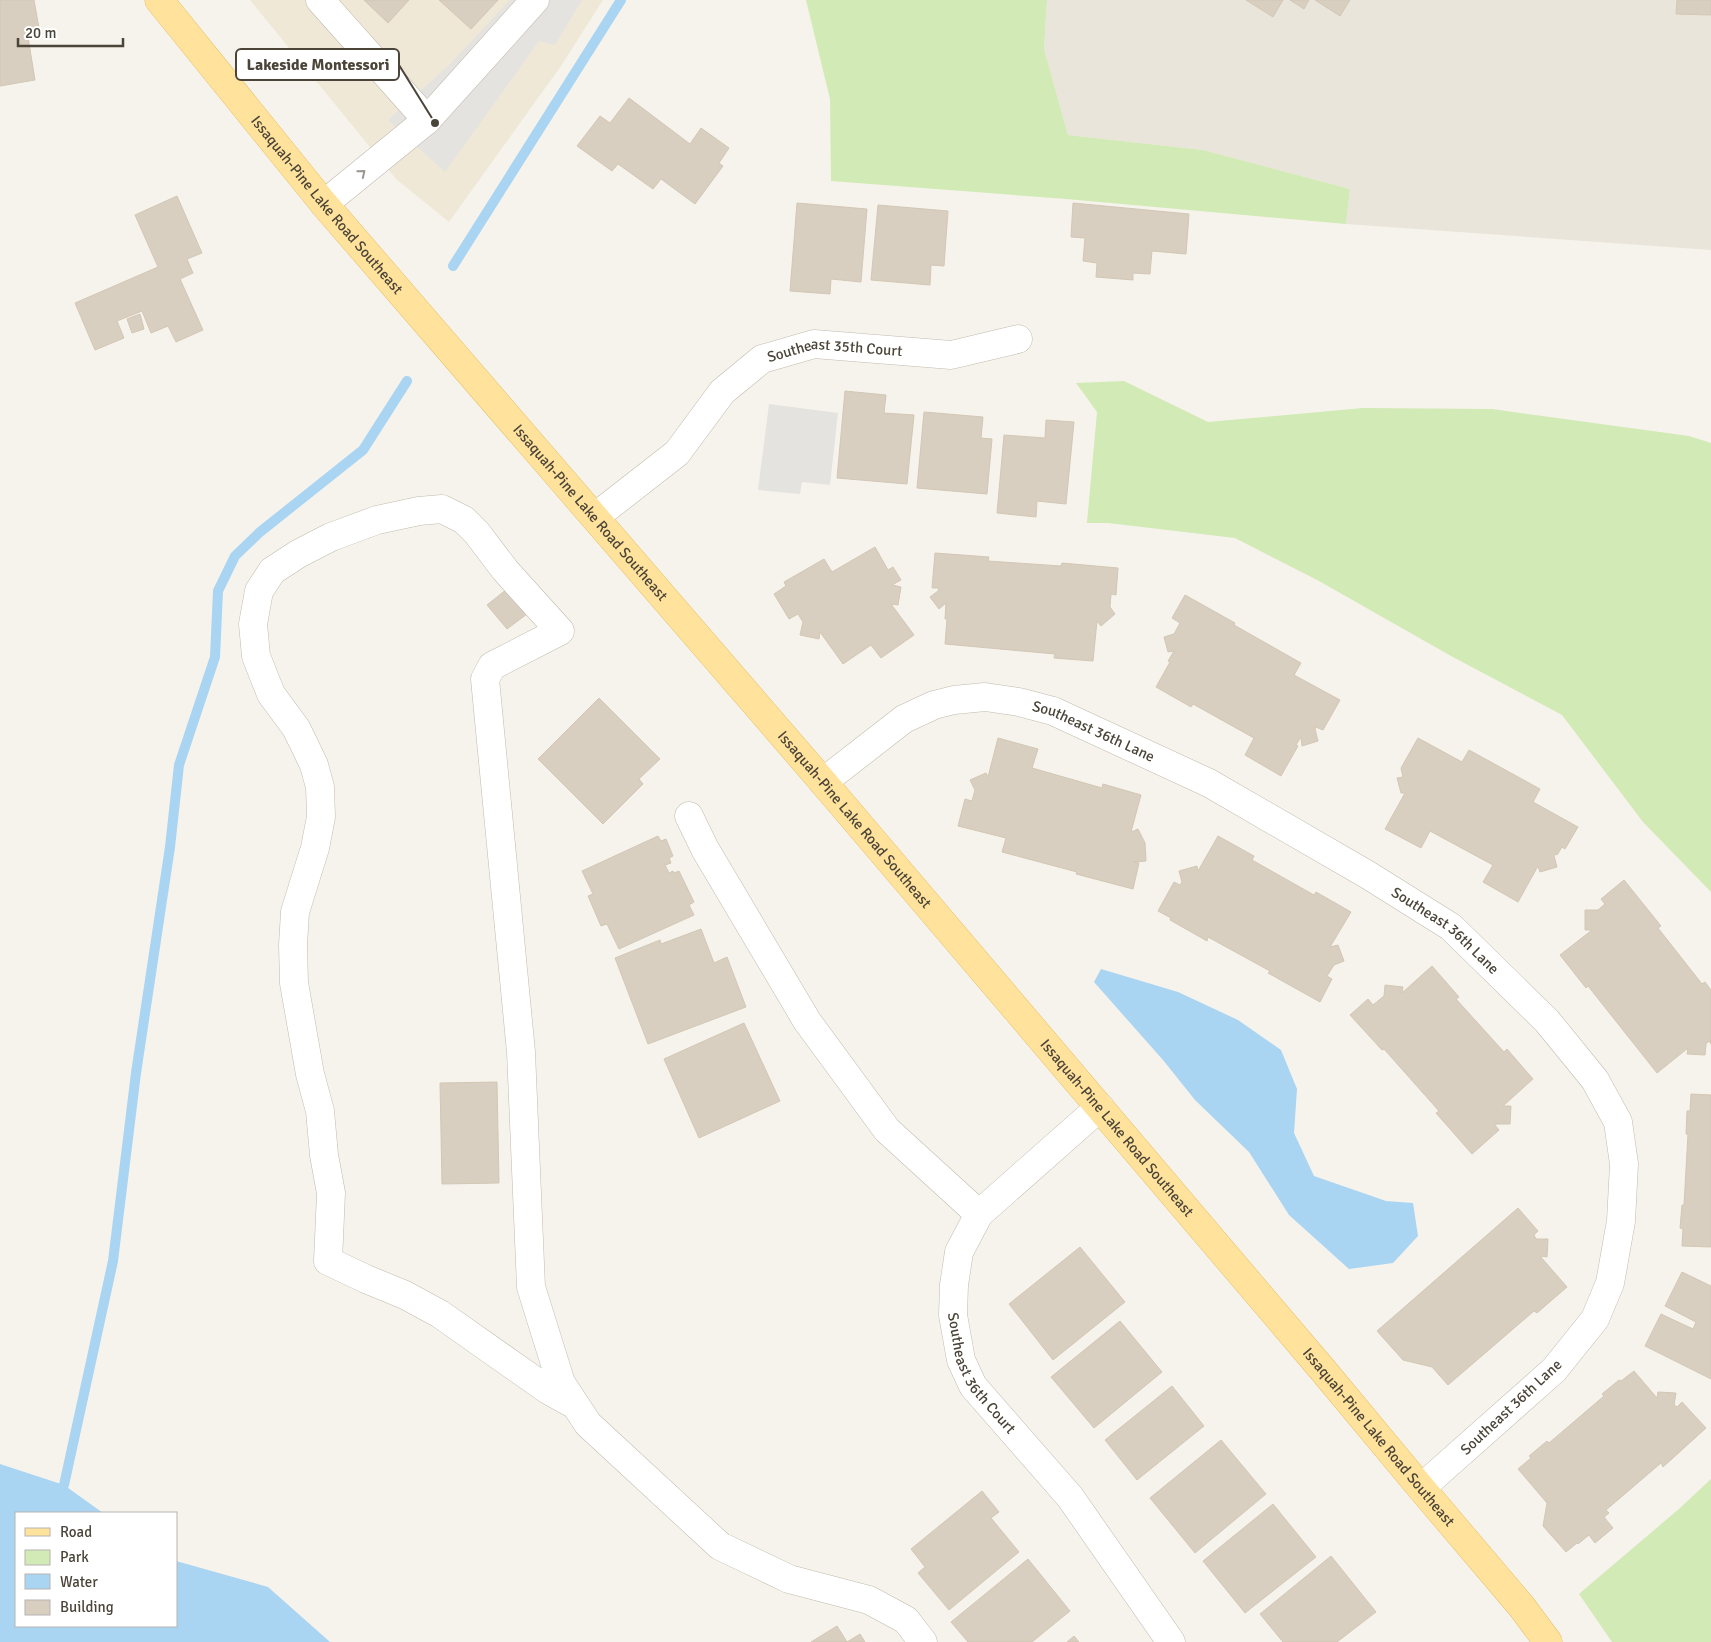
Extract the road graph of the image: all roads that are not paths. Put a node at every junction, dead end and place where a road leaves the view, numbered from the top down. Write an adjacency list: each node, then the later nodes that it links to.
1 (159, 0): 5 (main road, Issaquah-Pine Lake Road Southeast)
2 (320, 0): 4 (street)
3 (534, 0): 4 (street)
4 (427, 120): 5 (street, one-way to 4)
5 (324, 204): 7 (main road, Issaquah-Pine Lake Road Southeast)
6 (1018, 340): 7 (street, Southeast 35th Court)
7 (595, 517): 8 (main road, Issaquah-Pine Lake Road Southeast)
8 (823, 782): 10 (main road, Issaquah-Pine Lake Road Southeast); 13 (street, Southeast 36th Lane)
9 (689, 816): 11 (street)
10 (1100, 1107): 11 (street, Southeast 36th Court); 13 (main road, Issaquah-Pine Lake Road Southeast)
11 (979, 1214): 15 (street, Southeast 36th Court)
12 (575, 1405): 12 (street); 14 (street)
13 (1421, 1488): 16 (main road, Issaquah-Pine Lake Road Southeast)
14 (923, 1642)
15 (1171, 1642)
16 (1548, 1642)

